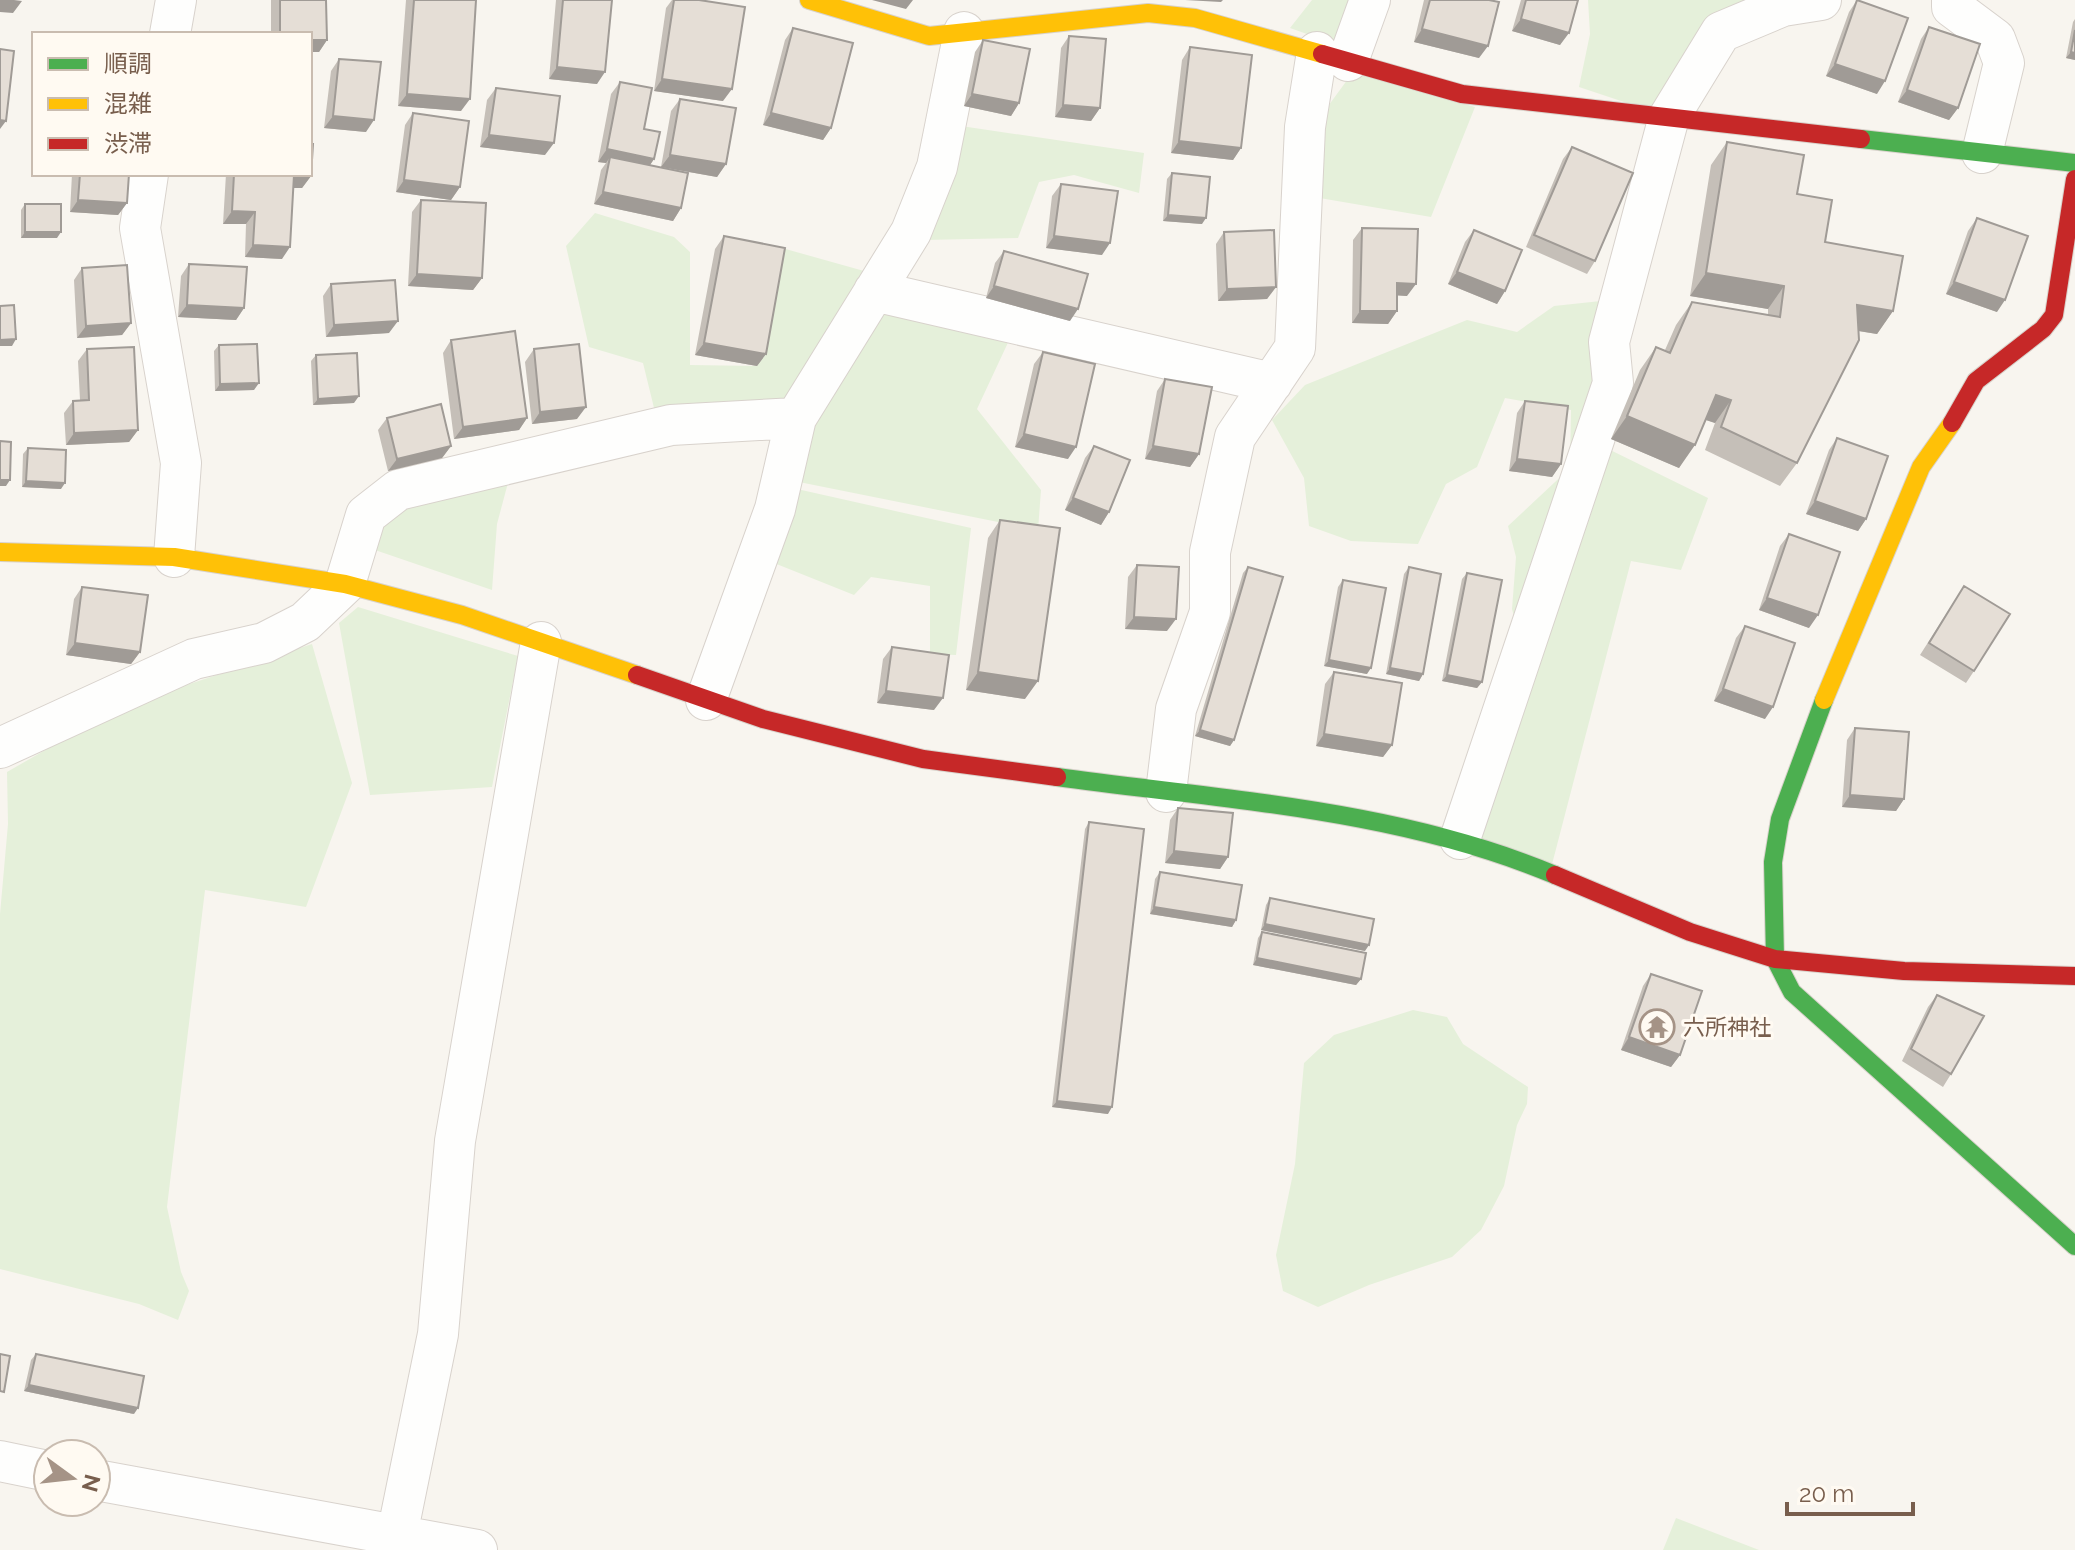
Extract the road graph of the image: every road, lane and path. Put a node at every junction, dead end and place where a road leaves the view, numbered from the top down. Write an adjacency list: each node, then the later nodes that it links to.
1 (176, 0): 6 (street)
2 (809, 0): 7 (street)
3 (1370, 0): 8 (street)
4 (1821, 0): 9 (street)
5 (1952, 0): 10 (street)
6 (170, 32)
7 (964, 32): 8 (street); 14 (street)
8 (1333, 57): 9 (street); 15 (street)
9 (1669, 117): 10 (street); 24 (street)
10 (1982, 153): 11 (street)
11 (2075, 163)
12 (148, 176): 18 (street)
13 (2075, 179): 25 (street)
14 (874, 291): 15 (street); 16 (street)
15 (1272, 383): 23 (street)
16 (796, 418): 19 (street); 21 (street)
17 (0, 552): 18 (street)
18 (174, 557): 19 (street)
19 (345, 584): 20 (street); 22 (street)
20 (541, 642): 21 (street); 31 (street)
21 (706, 700): 23 (street)
22 (0, 748)
23 (1166, 792): 24 (street)
24 (1460, 839): 25 (street)
25 (1775, 959): 26 (street); 27 (street)
26 (2075, 976)
27 (2075, 1246)
28 (0, 1461): 29 (street)
29 (32, 1468)
30 (112, 1483): 31 (street)
31 (397, 1535): 32 (street)
32 (477, 1550)

